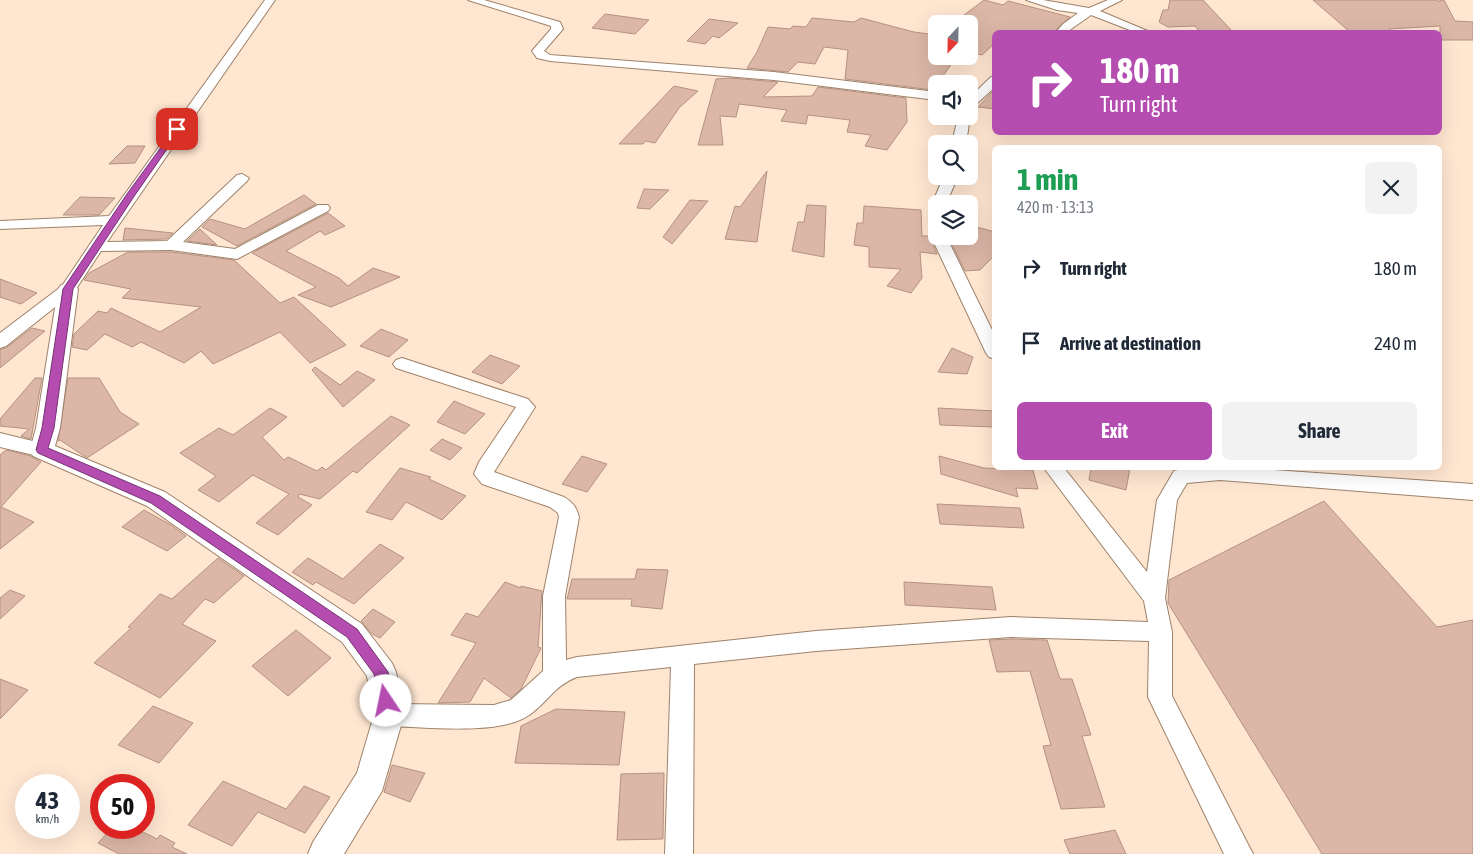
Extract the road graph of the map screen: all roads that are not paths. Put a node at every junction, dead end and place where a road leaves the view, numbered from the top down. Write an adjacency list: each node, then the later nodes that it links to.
1 (270, 0): 13 (street)
2 (473, 0): 9 (street)
3 (1031, 0): 5 (street)
4 (1117, 0): 5 (street)
5 (1091, 11): 6 (street); 7 (street)
6 (1063, 30)
7 (1139, 30)
8 (992, 83): 10 (street)
9 (928, 95)
10 (978, 95)
11 (242, 178): 15 (street)
12 (323, 208): 15 (street)
13 (114, 220): 14 (street); 17 (street)
14 (0, 225)
15 (171, 245): 17 (street)
16 (942, 245): 20 (street)
17 (96, 247): 18 (street)
18 (68, 289): 19 (street); 23 (main road)
19 (0, 342)
20 (992, 347)
21 (402, 364): 29 (street)
22 (0, 440): 23 (street)
23 (42, 450): 30 (main road)
24 (1055, 470): 26 (street)
25 (1473, 492): 26 (street)
26 (1154, 598): 27 (street)
27 (1161, 632): 28 (street); 33 (street)
28 (683, 655): 29 (street); 32 (street)
29 (555, 675): 30 (street)
30 (389, 715): 31 (main road)
31 (325, 854)
32 (679, 854)
33 (1239, 854)

